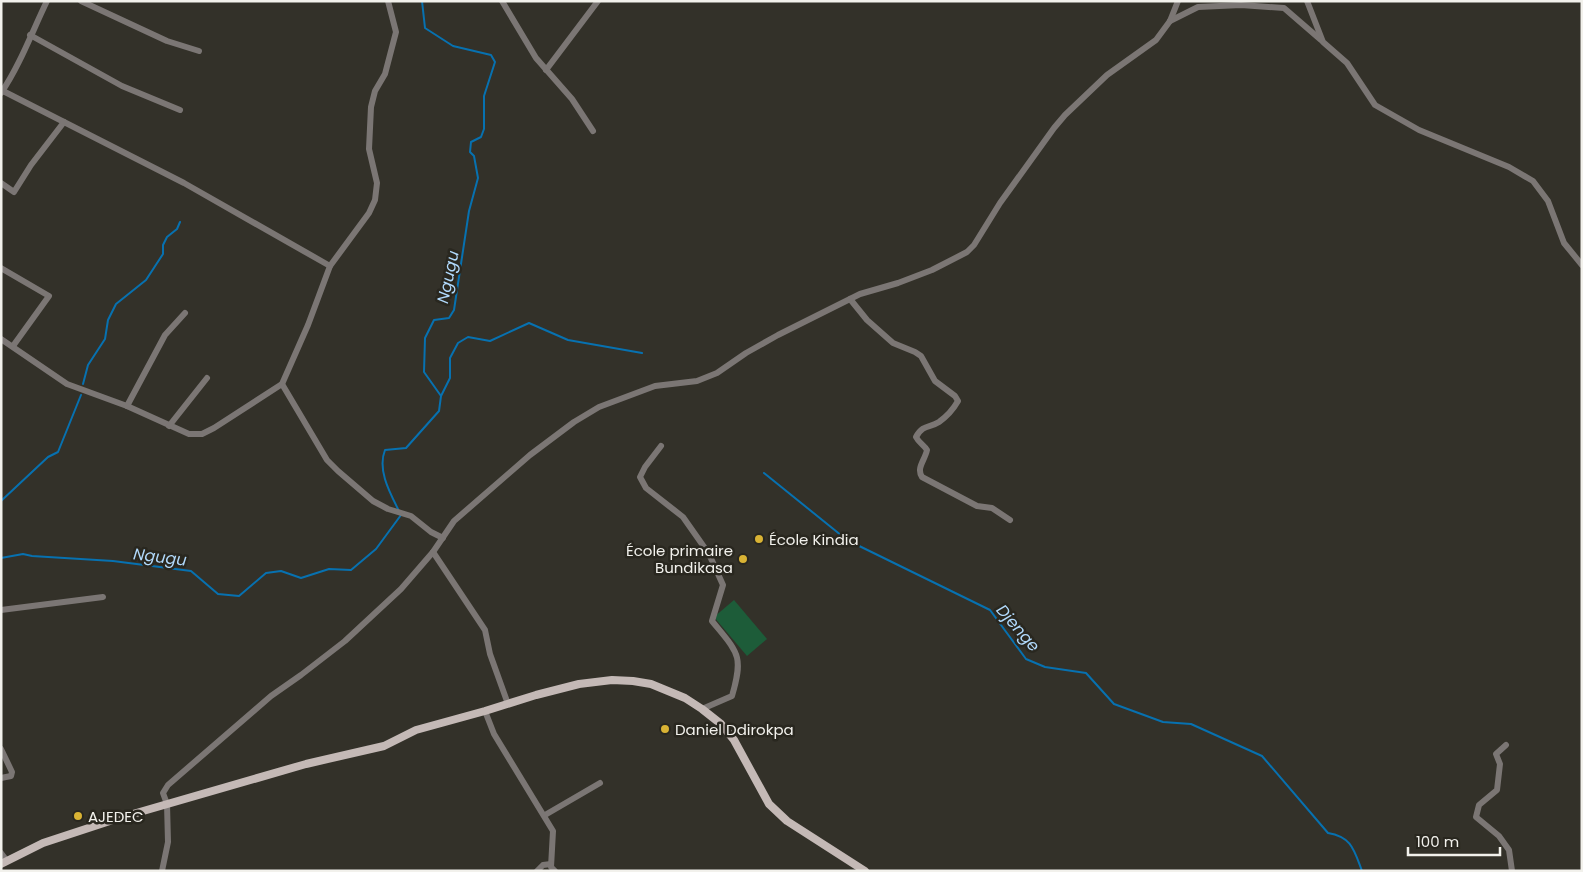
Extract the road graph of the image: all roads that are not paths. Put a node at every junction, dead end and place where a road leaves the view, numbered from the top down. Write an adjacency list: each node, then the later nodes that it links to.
1 (47, 1): 9 (street)
2 (81, 1): 11 (street)
3 (388, 1): 19 (street)
4 (502, 1): 12 (street)
5 (598, 1): 12 (street)
6 (1178, 1): 8 (street)
7 (1307, 1): 10 (street)
8 (1170, 21): 10 (street); 21 (street)
9 (30, 35): 13 (street); 14 (street)
10 (1323, 42): 18 (street)
11 (199, 52)
12 (546, 70): 16 (street)
13 (2, 92): 15 (street)
14 (180, 110)
15 (64, 122): 17 (street); 19 (street)
16 (593, 131)
17 (1, 182)
18 (1582, 265)
19 (330, 266): 26 (street)
20 (1, 268): 24 (street)
21 (850, 299): 30 (street); 31 (street)
22 (185, 312): 27 (street)
23 (1, 339): 24 (street)
24 (13, 346): 27 (street)
25 (207, 378): 28 (street)
26 (282, 384): 28 (street); 31 (street)
27 (127, 406): 28 (street)
28 (169, 426)
29 (661, 446): 36 (street)
30 (1010, 520)
31 (444, 538): 32 (street)
32 (433, 552): 35 (street); 42 (street)
33 (103, 597): 34 (street)
34 (1, 610)
35 (508, 704): 36 (main road); 37 (main road)
36 (702, 709): 50 (main road)
37 (485, 711): 42 (main road); 43 (street)
38 (1506, 745): 51 (street)
39 (1, 749): 40 (street)
40 (1, 778)
41 (600, 783): 43 (street)
42 (166, 804): 45 (main road); 47 (street)
43 (545, 815): 46 (street)
44 (1, 852): 45 (street)
45 (4, 862)
46 (551, 864): 48 (street); 49 (street)
47 (162, 871)
48 (536, 871)
49 (555, 871)
50 (865, 871)
51 (1512, 871)

